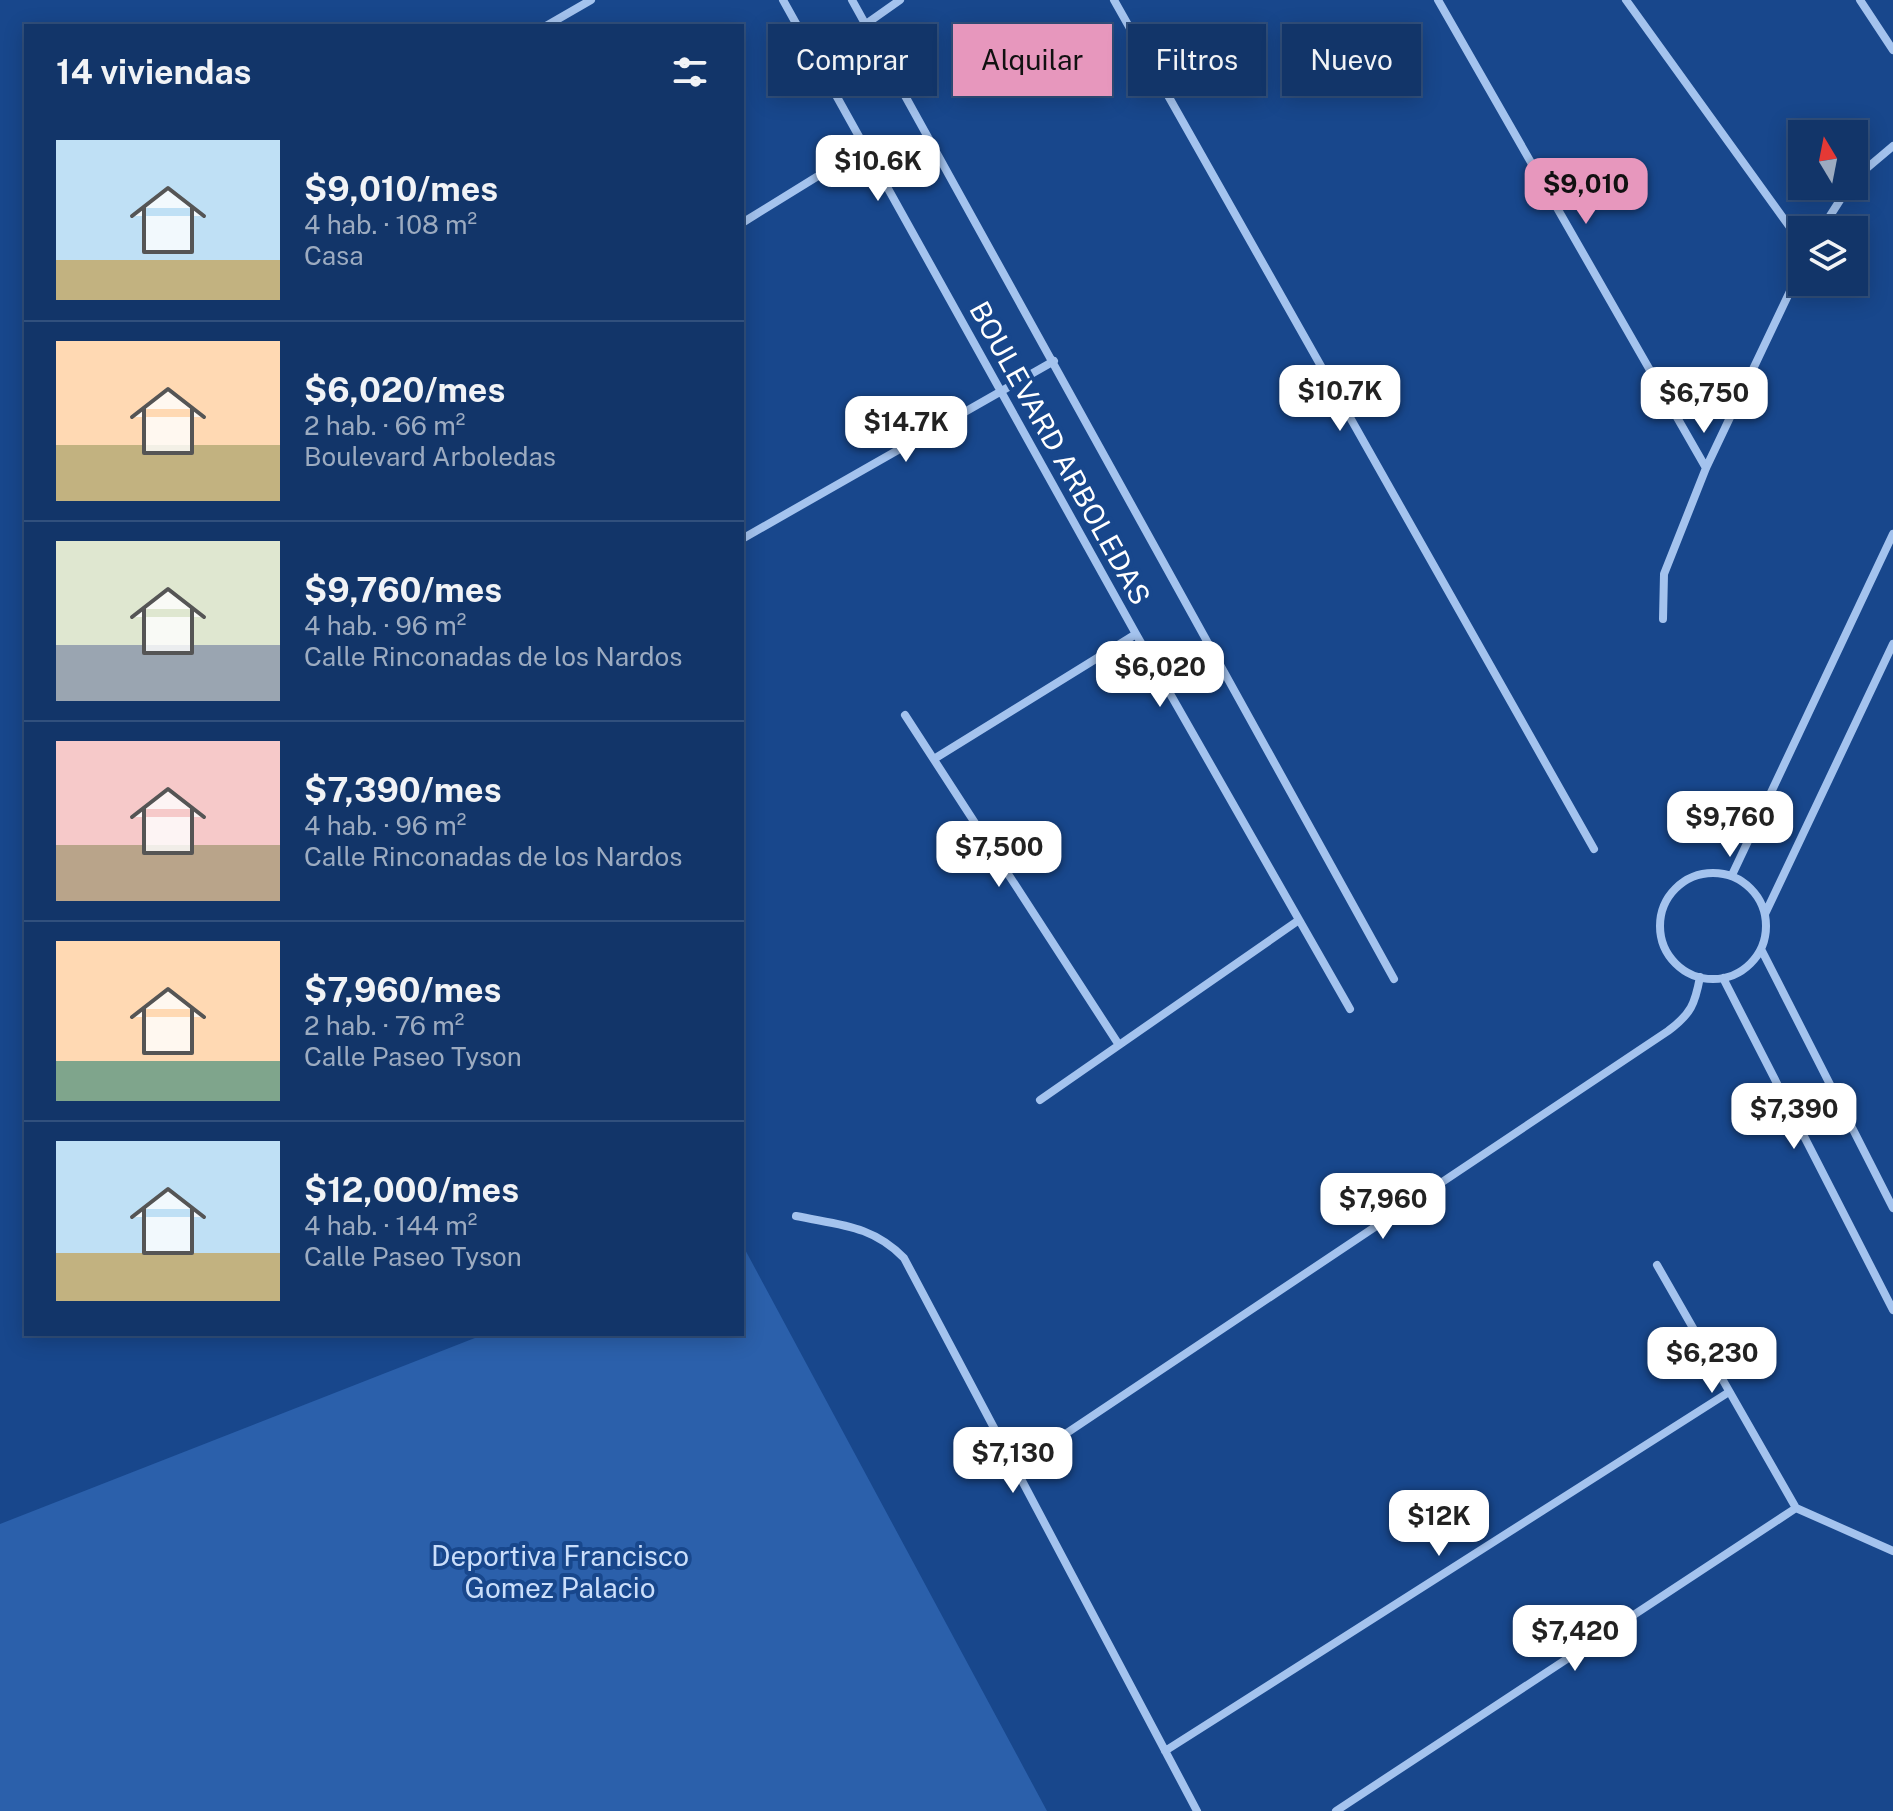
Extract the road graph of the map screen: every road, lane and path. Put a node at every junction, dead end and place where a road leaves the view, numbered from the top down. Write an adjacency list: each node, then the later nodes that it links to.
1 (591, 0): 9 (street)
2 (783, 0): 14 (street, BOULEVARD ARBOLEDAS)
3 (852, 0): 10 (street, BOULEVARD ARBOLEDAS)
4 (900, 0): 10 (street)
5 (1114, 0): 29 (street)
6 (1438, 0): 21 (street)
7 (1626, 0): 17 (street)
8 (1860, 0): 11 (street)
9 (549, 24)
10 (866, 24)
11 (1893, 50)
12 (906, 96): 19 (street, BOULEVARD ARBOLEDAS)
13 (1893, 146): 15 (street)
14 (865, 147): 16 (street); 20 (street, BOULEVARD ARBOLEDAS)
15 (1868, 167)
16 (744, 222)
17 (1788, 225)
18 (1788, 295): 21 (street)
19 (1054, 361): 20 (street); 36 (street, BOULEVARD ARBOLEDAS)
20 (1001, 391): 23 (street); 25 (street, BOULEVARD ARBOLEDAS)
21 (1706, 468): 24 (street)
22 (1893, 534): 30 (street)
23 (744, 538)
24 (1663, 619)
25 (1136, 634): 28 (street); 32 (street, BOULEVARD ARBOLEDAS)
26 (1893, 644): 31 (street)
27 (905, 715): 28 (street)
28 (934, 759): 38 (street)
29 (1594, 849)
30 (1732, 875): 31 (street); 34 (street)
31 (1765, 914): 33 (street)
32 (1299, 920): 37 (street, BOULEVARD ARBOLEDAS); 38 (street)
33 (1761, 949): 35 (street); 40 (street)
34 (1700, 977): 35 (street); 45 (street)
35 (1723, 978): 43 (street)
36 (1394, 979)
37 (1350, 1009)
38 (1119, 1045): 39 (street)
39 (1040, 1100)
40 (1893, 1208)
41 (796, 1216): 45 (street)
42 (1657, 1265): 44 (street)
43 (1893, 1310)
44 (1729, 1392): 46 (street); 48 (street)
45 (1016, 1467): 48 (street)
46 (1796, 1508): 47 (street); 50 (street)
47 (1893, 1551)
48 (1165, 1751): 49 (street)
49 (1197, 1811)
50 (1336, 1811)

